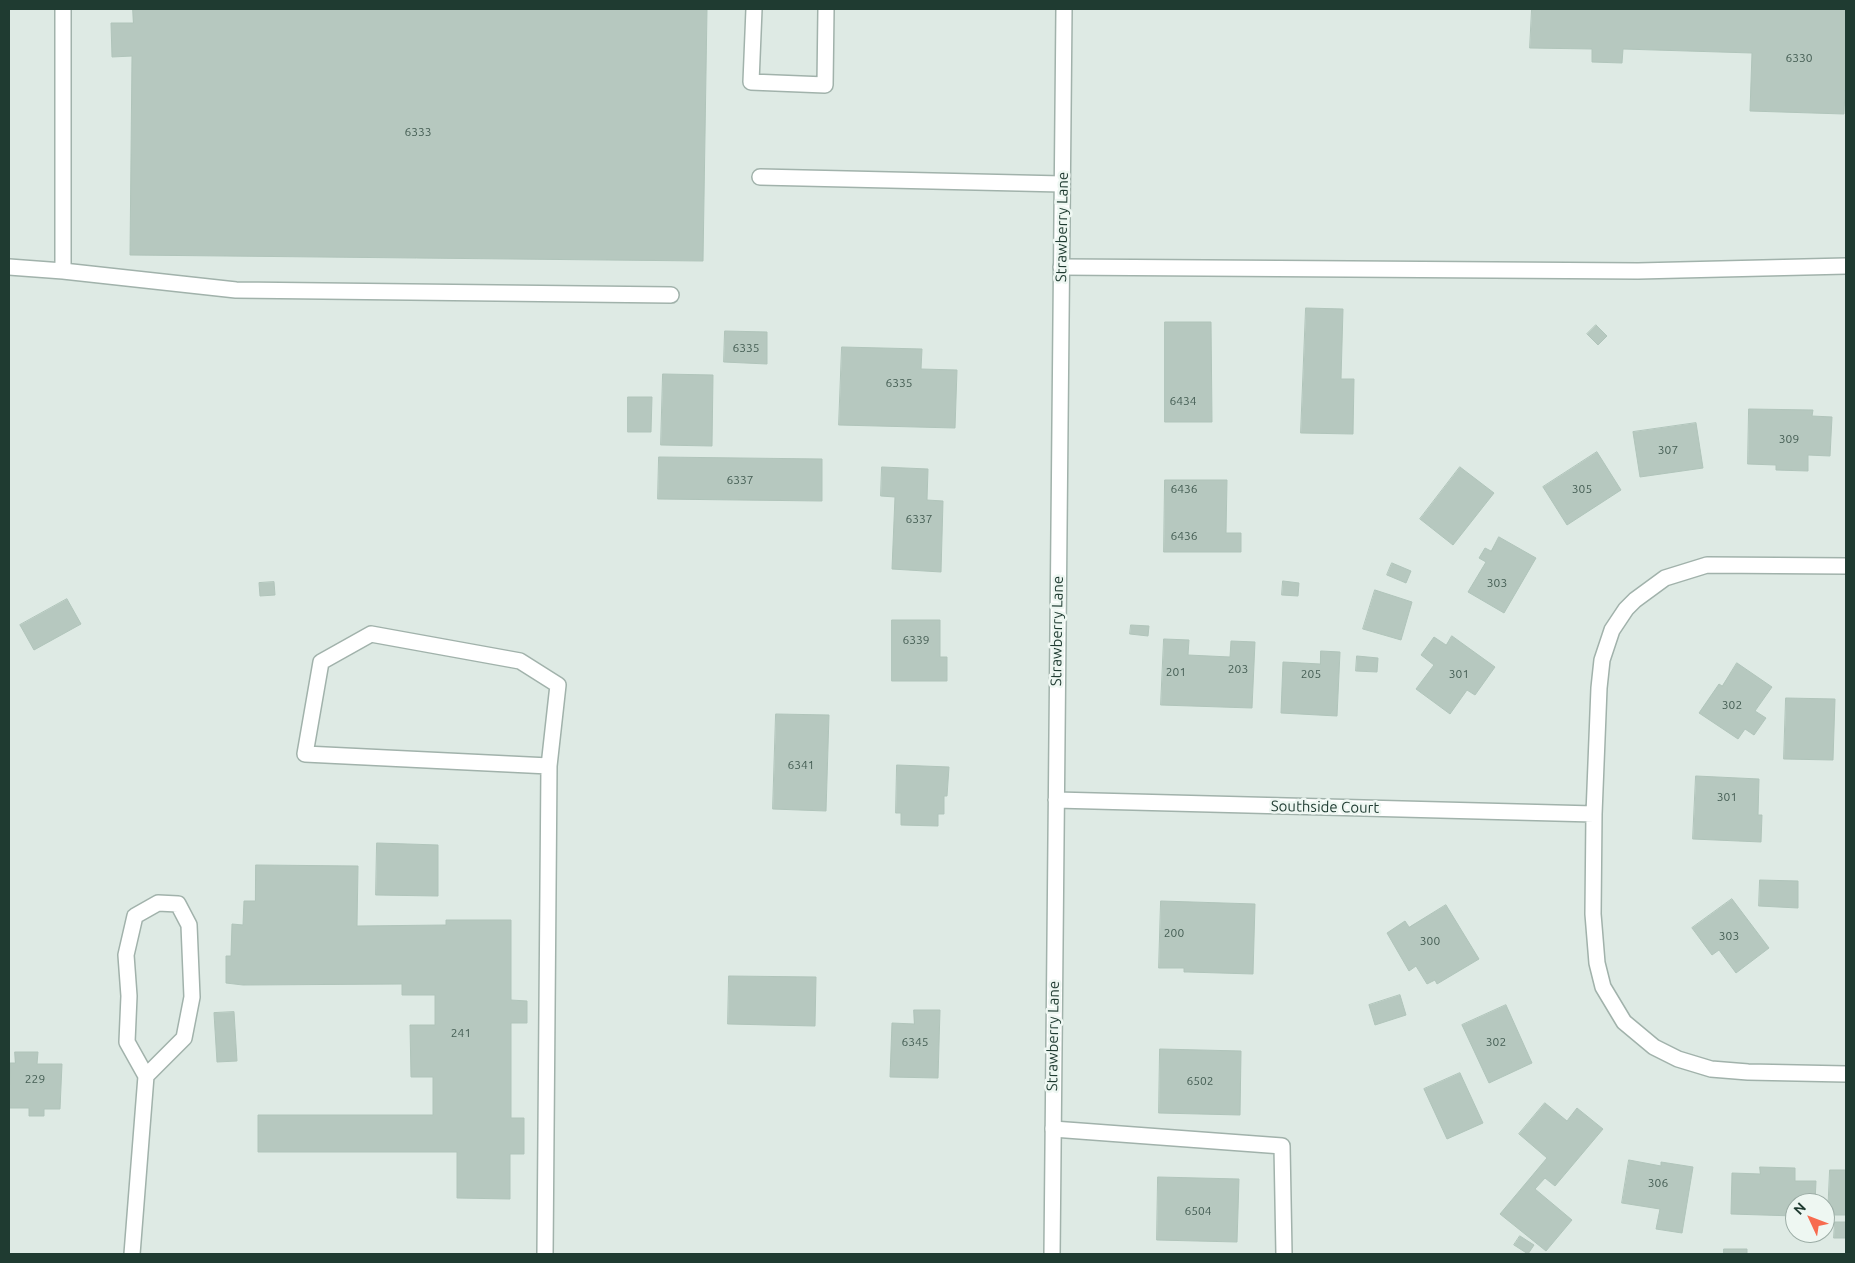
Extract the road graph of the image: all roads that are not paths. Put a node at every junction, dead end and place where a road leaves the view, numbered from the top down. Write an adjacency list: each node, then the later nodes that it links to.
1 (63, 9): 10 (street)
2 (754, 9): 3 (street)
3 (826, 9)
4 (1064, 9): 6 (street, Strawberry Lane)
5 (760, 177): 6 (street)
6 (1062, 184): 9 (street, Strawberry Lane)
7 (1846, 266): 9 (street)
8 (9, 267): 10 (street)
9 (1061, 267): 14 (street, Strawberry Lane)
10 (63, 271): 11 (street)
11 (671, 295)
12 (1846, 566): 15 (street)
13 (549, 766): 13 (street); 20 (street)
14 (1056, 800): 15 (street, Southside Court); 18 (street, Strawberry Lane)
15 (1594, 814): 16 (street)
16 (1846, 1074)
17 (146, 1076): 17 (street); 19 (street)
18 (1053, 1129): 21 (street, Strawberry Lane); 22 (street)
19 (132, 1254)
20 (545, 1254)
21 (1052, 1254)
22 (1284, 1254)

